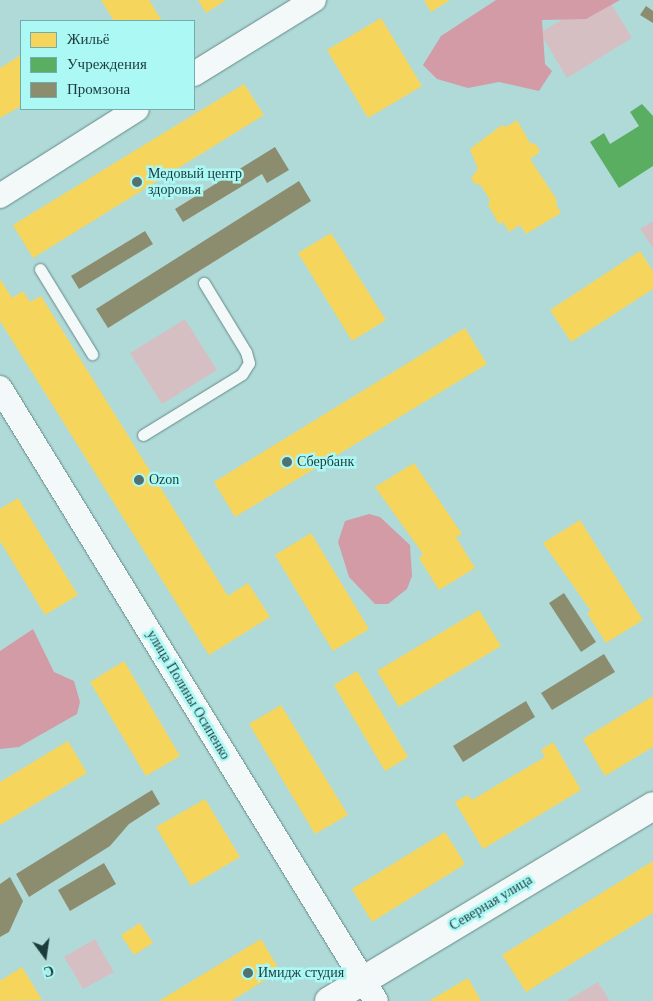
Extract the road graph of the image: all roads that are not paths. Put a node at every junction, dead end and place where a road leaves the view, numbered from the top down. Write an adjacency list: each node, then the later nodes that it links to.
1 (314, 0): 2 (street)
2 (195, 73)
3 (135, 110): 4 (street)
4 (0, 196)
5 (40, 269): 7 (lane)
6 (204, 283): 9 (lane)
7 (92, 354)
8 (0, 388): 11 (street, улица Полины Осипенко)
9 (143, 436)
10 (653, 806): 11 (street, Северная улица)
11 (369, 990): 12 (street, Северная улица)
12 (329, 1001)

